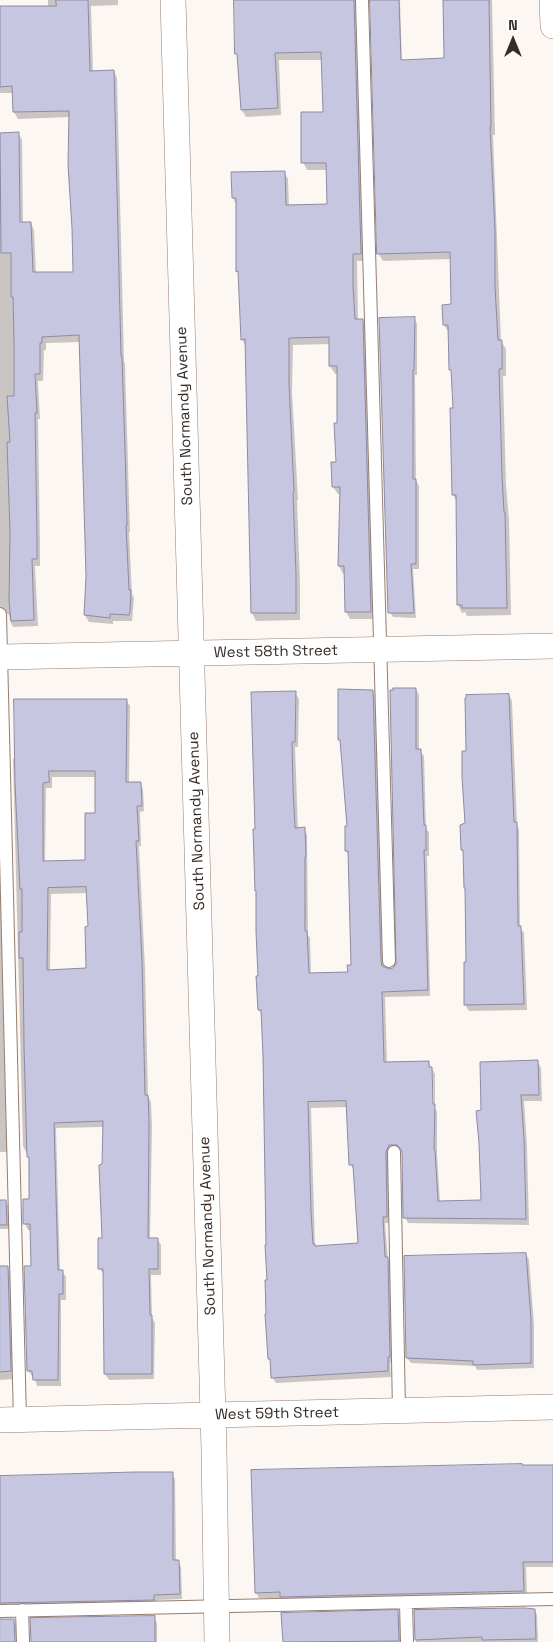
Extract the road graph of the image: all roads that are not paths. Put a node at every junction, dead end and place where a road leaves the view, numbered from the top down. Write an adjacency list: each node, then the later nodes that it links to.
1 (173, 0): 8 (street, South Normandy Avenue)
2 (362, 0): 7 (lane)
3 (552, 0): 4 (street)
4 (553, 26)
5 (0, 614): 9 (lane)
6 (553, 646): 7 (street, West 58th Street)
7 (380, 650): 8 (street, West 58th Street); 10 (lane)
8 (192, 653): 9 (street, West 58th Street); 14 (street, South Normandy Avenue)
9 (1, 657): 15 (lane)
10 (389, 962)
11 (394, 1152): 13 (lane)
12 (553, 1407): 13 (street, West 59th Street)
13 (399, 1411): 14 (street, West 59th Street)
14 (214, 1415): 15 (street, West 59th Street); 18 (street, South Normandy Avenue)
15 (10, 1420)
16 (553, 1599): 17 (lane)
17 (406, 1602): 18 (lane); 23 (lane)
18 (217, 1607): 19 (lane); 22 (street, South Normandy Avenue)
19 (22, 1610): 20 (lane); 21 (lane)
20 (0, 1611)
21 (23, 1642)
22 (217, 1642)
23 (407, 1642)

